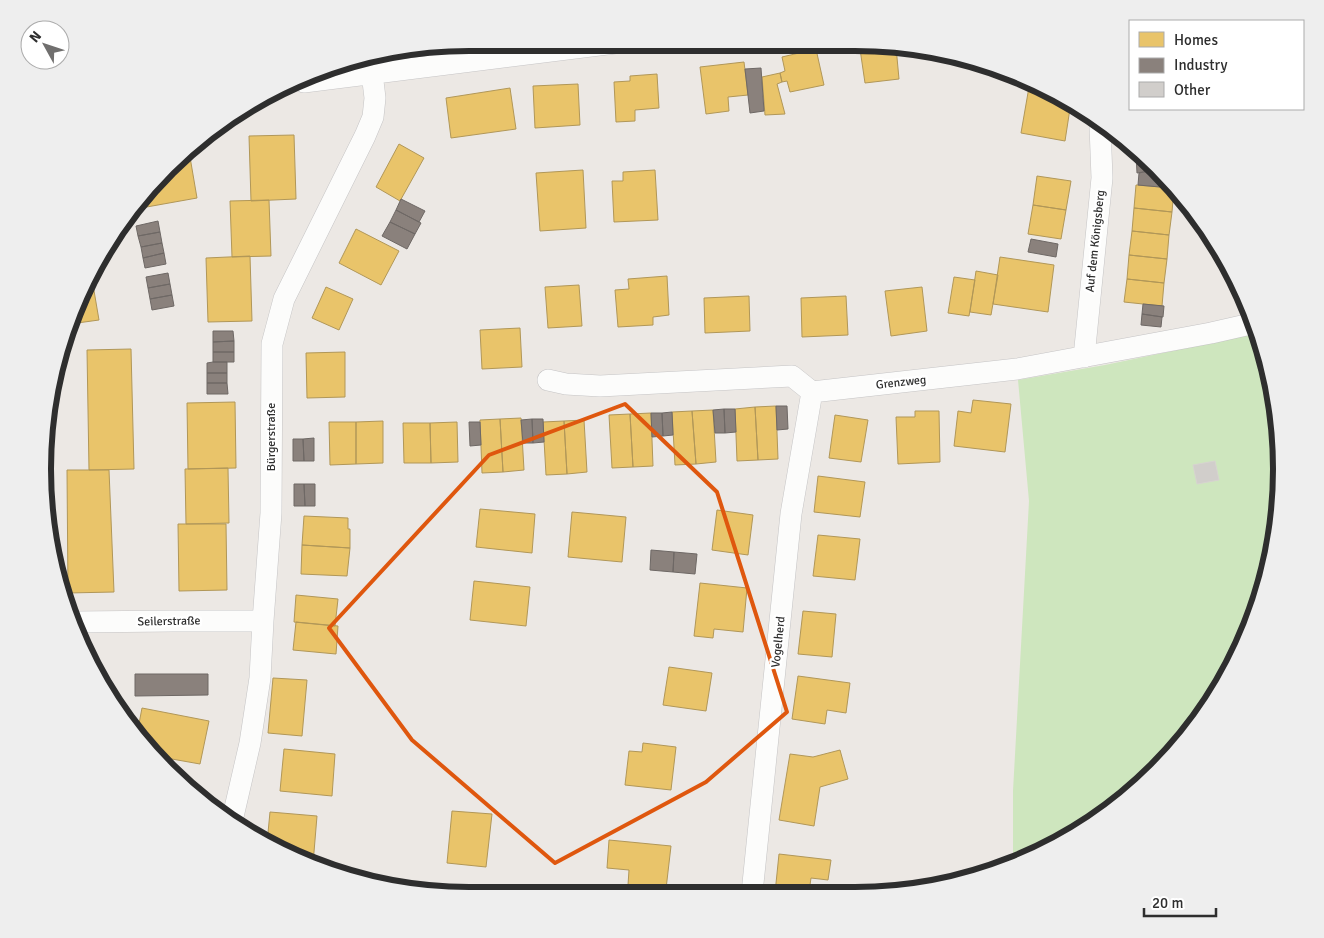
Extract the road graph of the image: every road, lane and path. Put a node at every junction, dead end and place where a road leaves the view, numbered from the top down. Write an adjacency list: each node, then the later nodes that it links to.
1 (544, 51): 2 (street)
2 (372, 73): 3 (street); 9 (street, Bürgerstraße)
3 (316, 80)
4 (1100, 132): 6 (street, Auf dem Königsberg)
5 (1247, 326): 6 (street, Grenzweg)
6 (1084, 357): 8 (street, Grenzweg)
7 (548, 380): 8 (street)
8 (812, 392): 12 (street, Vogelherd)
9 (263, 621): 10 (street, Seilerstraße); 11 (street, Bürgerstraße)
10 (80, 622)
11 (234, 814)
12 (753, 887)

